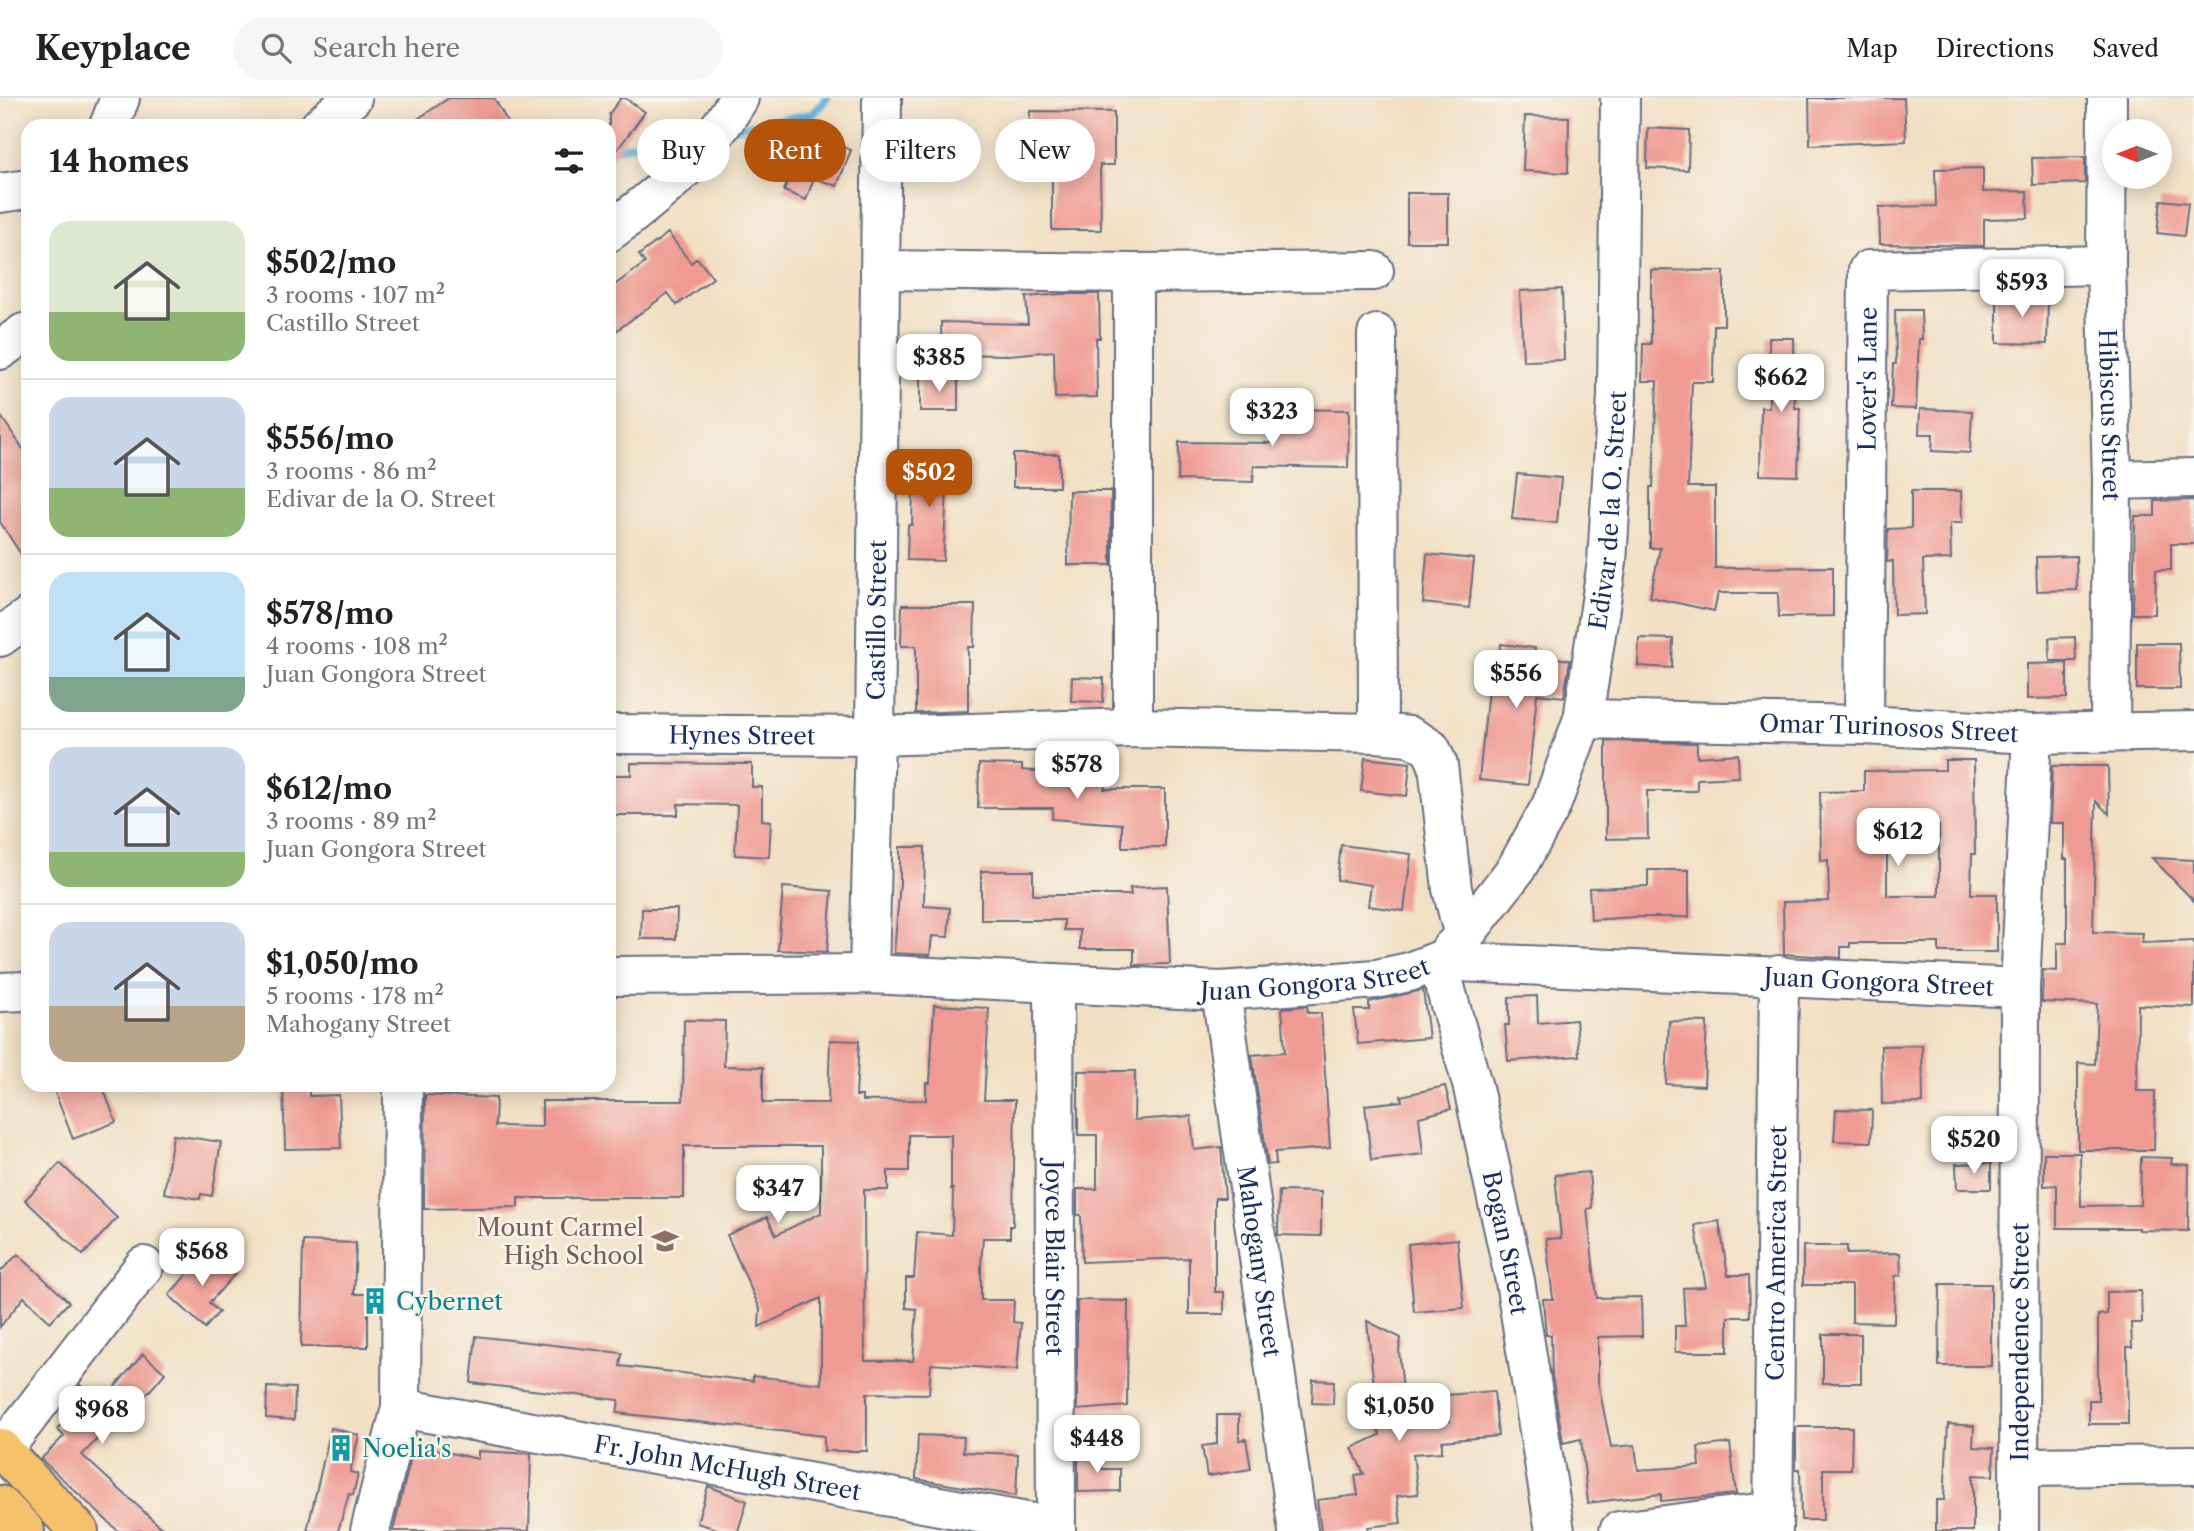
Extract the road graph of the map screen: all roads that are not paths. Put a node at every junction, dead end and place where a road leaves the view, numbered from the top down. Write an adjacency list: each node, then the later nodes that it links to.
1 (120, 98): 7 (street)
2 (352, 98): 8 (street)
3 (739, 98): 11 (street)
4 (882, 98): 13 (street, Castillo Street)
5 (1620, 98): 23 (street, Edivar de la O. Street)
6 (2107, 98): 12 (street, Hibiscus Street)
7 (112, 119)
8 (328, 119)
9 (21, 190): 10 (street)
10 (0, 193)
11 (616, 227)
12 (2106, 265): 20 (street, Hibiscus Street); 24 (street, Lover's Lane)
13 (880, 270): 15 (street); 31 (street, Castillo Street)
14 (1374, 271): 15 (street)
15 (1133, 273): 25 (street)
16 (1377, 334): 28 (street)
17 (21, 335): 18 (street)
18 (0, 350)
19 (2194, 478): 20 (street)
20 (2112, 480): 27 (street, Hibiscus Street)
21 (21, 622): 22 (street)
22 (0, 637)
23 (1583, 719): 24 (street, Omar Turinosos Street); 32 (street, Edivar de la O. Street)
24 (1864, 725): 30 (street, Omar Turinosos Street)
25 (1133, 728): 28 (street, Hynes Street); 31 (street, Hynes Street)
26 (2194, 731): 27 (street, Omar Turinosos Street)
27 (2110, 732): 30 (street, Omar Turinosos Street)
28 (1378, 733): 32 (street, Bogan Street)
29 (616, 734): 31 (street, Hynes Street)
30 (2032, 734): 37 (street, Independence Street)
31 (875, 736): 33 (street, Castillo Street)
32 (1451, 948): 34 (street, Juan Gongora Street); 39 (street, Juan Gongora Street); 54 (street, Bogan Street)
33 (869, 974): 35 (street, Juan Gongora Street); 36 (street, Juan Gongora Street)
34 (1779, 975): 37 (street, Juan Gongora Street); 48 (street, Centro America Street)
35 (616, 976)
36 (1054, 983): 39 (street, Juan Gongora Street); 49 (street, Joyce Blair Street)
37 (2020, 988): 46 (street, Independence Street)
38 (21, 991): 40 (street)
39 (1221, 991): 53 (street, Mahogany Street)
40 (0, 992)
41 (403, 1092): 43 (street)
42 (144, 1266): 44 (street)
43 (401, 1408): 49 (street, Fr. John McHugh Street); 52 (street)
44 (1, 1450): 51 (highway)
45 (2194, 1465): 46 (street)
46 (2019, 1467): 56 (street, Independence Street)
47 (0, 1505): 50 (highway)
48 (1773, 1521): 55 (street)
49 (1056, 1529)
50 (25, 1531)
51 (79, 1531)
52 (370, 1531)
53 (1298, 1531)
54 (1555, 1531)
55 (1619, 1531)
56 (2018, 1531)

